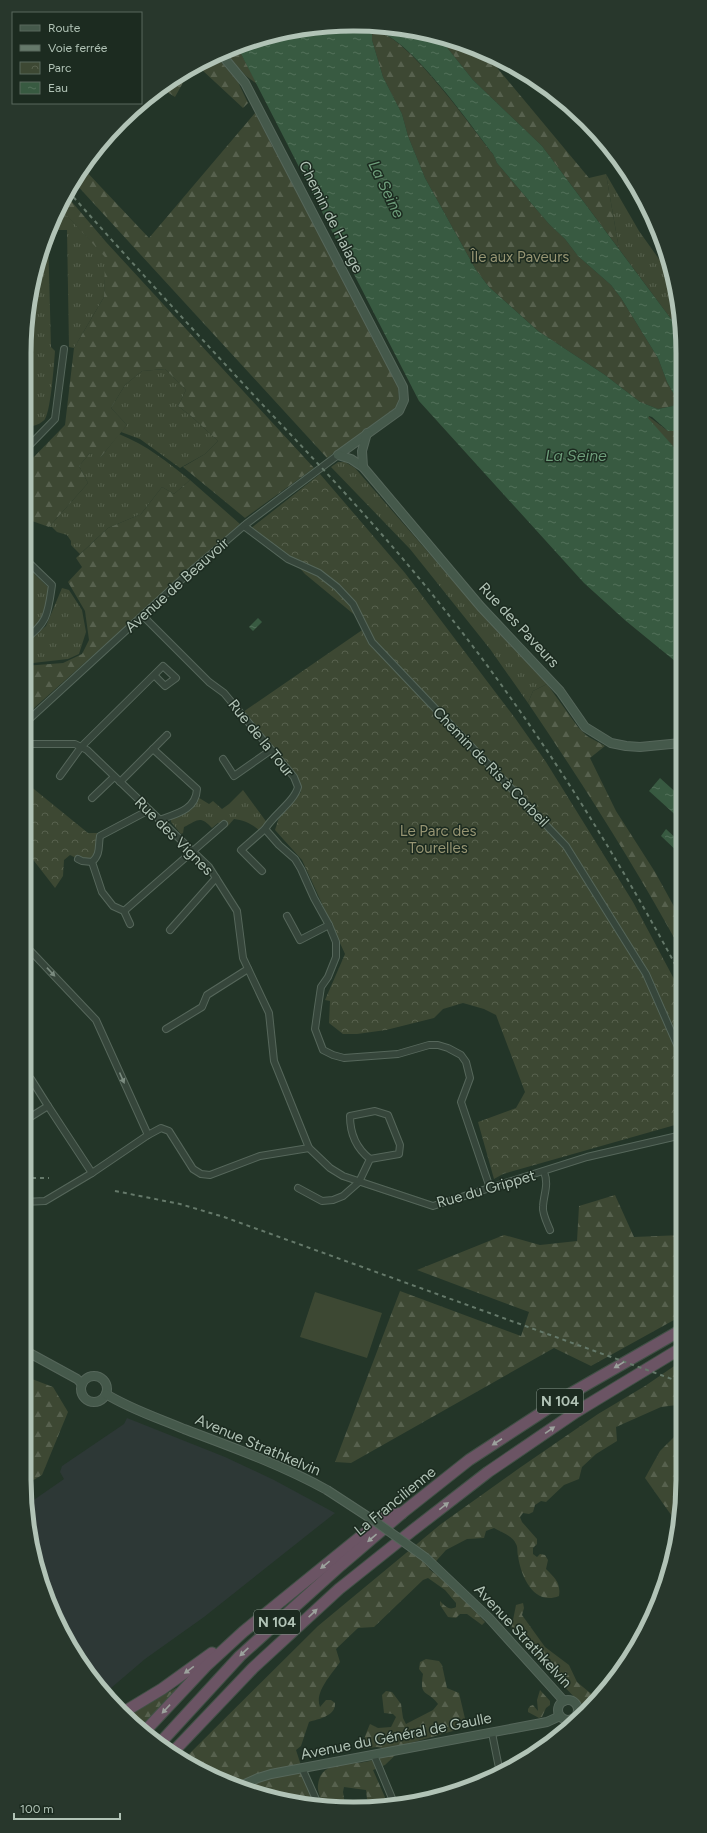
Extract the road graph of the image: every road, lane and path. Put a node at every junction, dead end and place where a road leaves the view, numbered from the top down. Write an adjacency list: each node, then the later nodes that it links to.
1 (225, 58): 3 (street, Chemin de Halage)
2 (64, 349): 4 (street)
3 (367, 433): 5 (street); 6 (street)
4 (31, 444)
5 (338, 455): 6 (street); 7 (street, Avenue de Beauvoir)
6 (363, 467): 14 (street, Rue des Paveurs)
7 (244, 526): 9 (street, Avenue de Beauvoir); 41 (street, Chemin de Ris à Corbeil)
8 (31, 565): 10 (street)
9 (143, 616): 12 (street, Avenue de Beauvoir); 18 (street, Rue de la Tour)
10 (31, 635)
11 (154, 675): 16 (street)
12 (31, 718)
13 (167, 735): 17 (street)
14 (676, 743)
15 (31, 744): 16 (street)
16 (81, 747): 20 (street); 21 (street, Rue des Vignes)
17 (153, 749): 22 (street); 25 (street)
18 (271, 750): 19 (street); 27 (street, Rue de la Tour)
19 (223, 759)
20 (60, 776)
21 (114, 777): 22 (street, Rue des Vignes); 23 (street)
22 (120, 782): 24 (street, Rue des Vignes)
23 (92, 798)
24 (149, 810): 25 (street, Rue des Vignes); 30 (street)
25 (159, 820): 28 (street, Rue des Vignes)
26 (224, 824): 28 (street)
27 (265, 829): 31 (street); 36 (street)
28 (192, 852): 32 (street, Rue des Vignes); 33 (street)
29 (78, 859): 30 (street)
30 (92, 862): 33 (street)
31 (262, 871)
32 (216, 878): 37 (street); 39 (street, Rue des Vignes)
33 (124, 911): 35 (street)
34 (287, 916): 36 (street)
35 (130, 924)
36 (329, 925): 53 (street)
37 (170, 930)
38 (31, 951): 45 (street, one-way to 45)
39 (248, 969): 40 (street); 47 (street, Rue des Vignes)
40 (166, 1029)
41 (676, 1042)
42 (31, 1079): 43 (street)
43 (48, 1106): 44 (street); 50 (street)
44 (31, 1117)
45 (148, 1135): 47 (street); 50 (street)
46 (676, 1136): 49 (street, Rue du Grippet)
47 (309, 1148): 51 (street, Rue du Grippet)
48 (370, 1159): 48 (street); 51 (street)
49 (544, 1172): 53 (street, Rue du Grippet); 55 (street, Rue du Grippet)
50 (92, 1173): 54 (street)
51 (359, 1182): 52 (street); 53 (street, Rue du Grippet)
52 (298, 1188)
53 (490, 1188)
54 (31, 1202)
55 (550, 1230)
56 (676, 1333): 63 (highway, La Francilienne / N 104, one-way to 63)
57 (676, 1351): 60 (highway, N 104)
58 (31, 1354): 61 (street)
59 (676, 1359): 60 (highway)
60 (626, 1381): 73 (highway, N 104, one-way to 60)
61 (82, 1384): 62 (street); 62 (street)
62 (106, 1394): 65 (street, Avenue Strathkelvin, bridge)
63 (402, 1513): 64 (highway, one-way to 64); 72 (highway, La Francilienne / N 104, one-way to 72)
64 (243, 1632): 66 (highway, one-way to 66); 70 (highway, one-way to 70)
65 (564, 1701): 67 (street); 68 (street)
66 (127, 1710)
67 (578, 1712)
68 (560, 1716): 69 (street); 71 (street, Avenue du Général de Gaulle)
69 (569, 1720)
70 (148, 1728)
71 (492, 1733): 74 (street, Avenue du Général de Gaulle); 75 (street)
72 (163, 1740)
73 (176, 1749)
74 (374, 1755): 76 (street, Avenue du Général de Gaulle); 79 (street)
75 (499, 1767)
76 (302, 1768): 77 (street, Avenue du Général de Gaulle); 78 (street)
77 (246, 1783)
78 (316, 1799)
79 (392, 1799)

